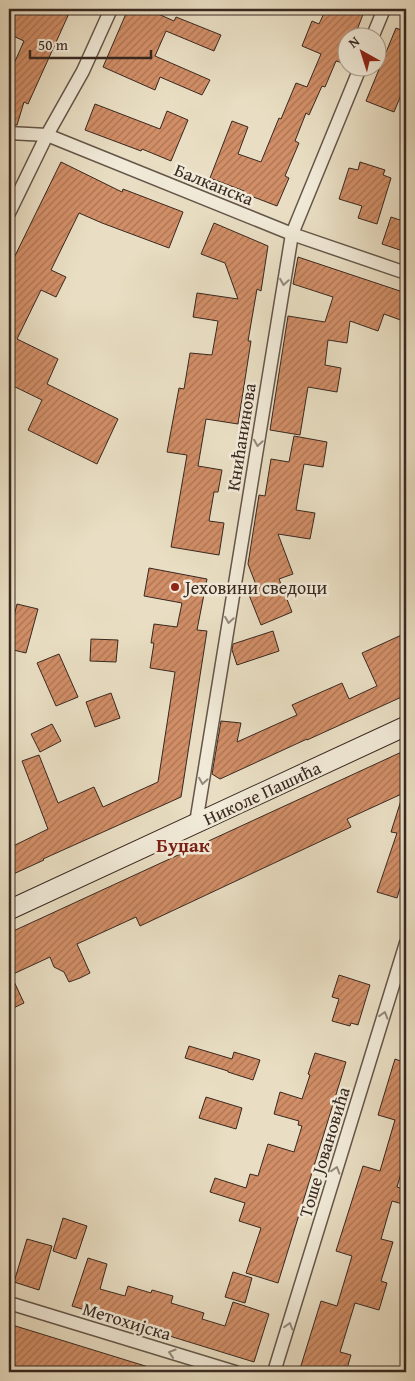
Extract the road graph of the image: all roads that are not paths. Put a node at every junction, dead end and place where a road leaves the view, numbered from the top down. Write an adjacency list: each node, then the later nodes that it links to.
1 (110, 9): 6 (street)
2 (384, 9): 3 (street)
3 (376, 28)
4 (356, 78): 8 (street, Книћанинова)
5 (9, 133): 6 (street, Балканска)
6 (47, 135): 7 (street); 8 (street, Балканска)
7 (9, 213)
8 (292, 234): 9 (street, Балканска); 11 (street, Книћанинова, one-way to 11)
9 (406, 273)
10 (406, 726): 11 (main road, Николе Пашића)
11 (196, 823): 12 (main road, Николе Пашића)
12 (9, 910)
13 (406, 943): 16 (street, Тоше Јовановића, one-way to 13)
14 (9, 1303): 15 (street, Метохијска, one-way to 14)
15 (235, 1372)
16 (274, 1372)

